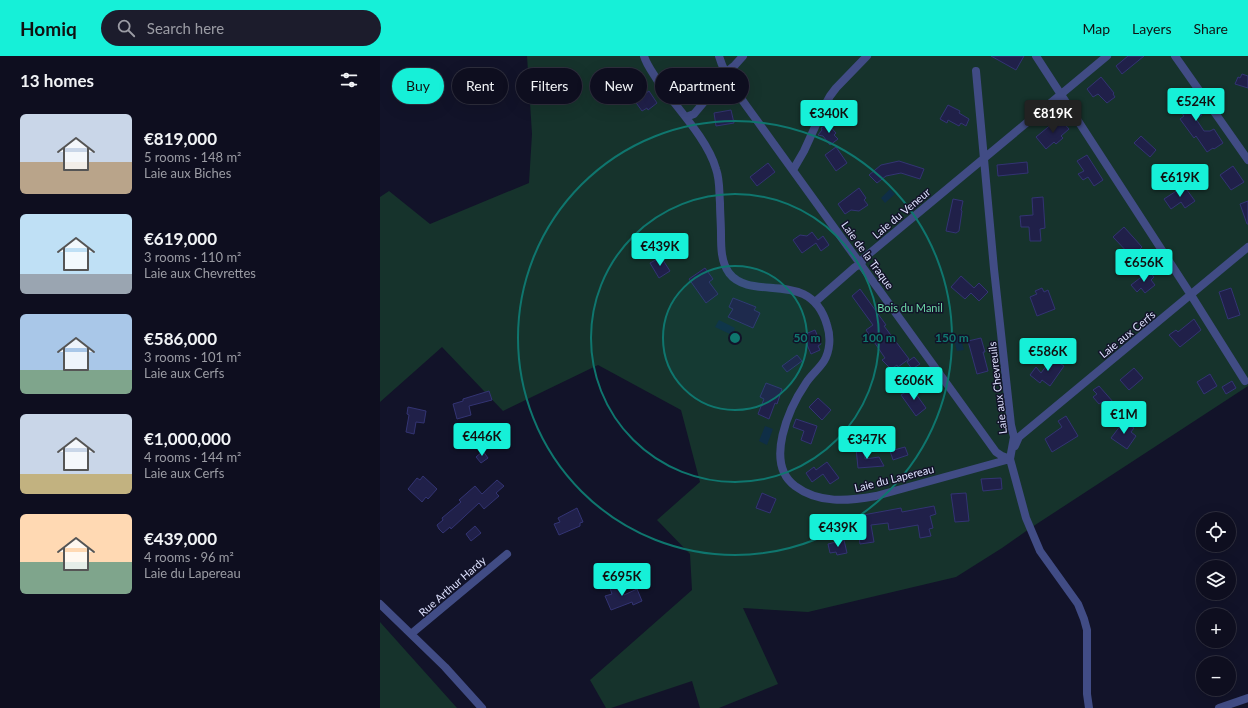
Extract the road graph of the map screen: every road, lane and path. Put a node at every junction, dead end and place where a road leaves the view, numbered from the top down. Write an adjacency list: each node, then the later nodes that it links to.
1 (644, 56): 14 (street)
2 (719, 56): 8 (street, Laie de la Traque)
3 (743, 56): 9 (street)
4 (867, 56): 17 (street)
5 (1036, 56): 11 (street)
6 (1107, 56): 11 (street, Laie du Veneur)
7 (1175, 56): 16 (street)
8 (723, 68)
9 (731, 68)
10 (976, 71): 15 (street, Laie aux Chevreuils)
11 (1060, 94): 15 (street, Laie du Veneur); 20 (street)
12 (703, 104): 14 (street)
13 (745, 104): 17 (street, Laie de la Traque)
14 (686, 117): 21 (street)
15 (985, 158): 19 (street, Laie du Veneur); 23 (street, Laie aux Chevreuils)
16 (1248, 160)
17 (793, 170): 19 (street, Laie de la Traque)
18 (1248, 247): 20 (street, Laie aux Cerfs)
19 (861, 264): 21 (street, Laie du Veneur); 23 (street, Laie de la Traque)
20 (1191, 295): 22 (street); 23 (street, Laie aux Cerfs)
21 (815, 302): 23 (street, Laie du Lapereau)
22 (1245, 381)
23 (1010, 459): 29 (street, Laie aux Chevreuils)
24 (507, 554): 26 (street, Rue Arthur Hardy)
25 (380, 604): 26 (street)
26 (411, 634): 28 (street)
27 (1248, 698): 30 (street)
28 (482, 708)
29 (1089, 708)
30 (1219, 708)

